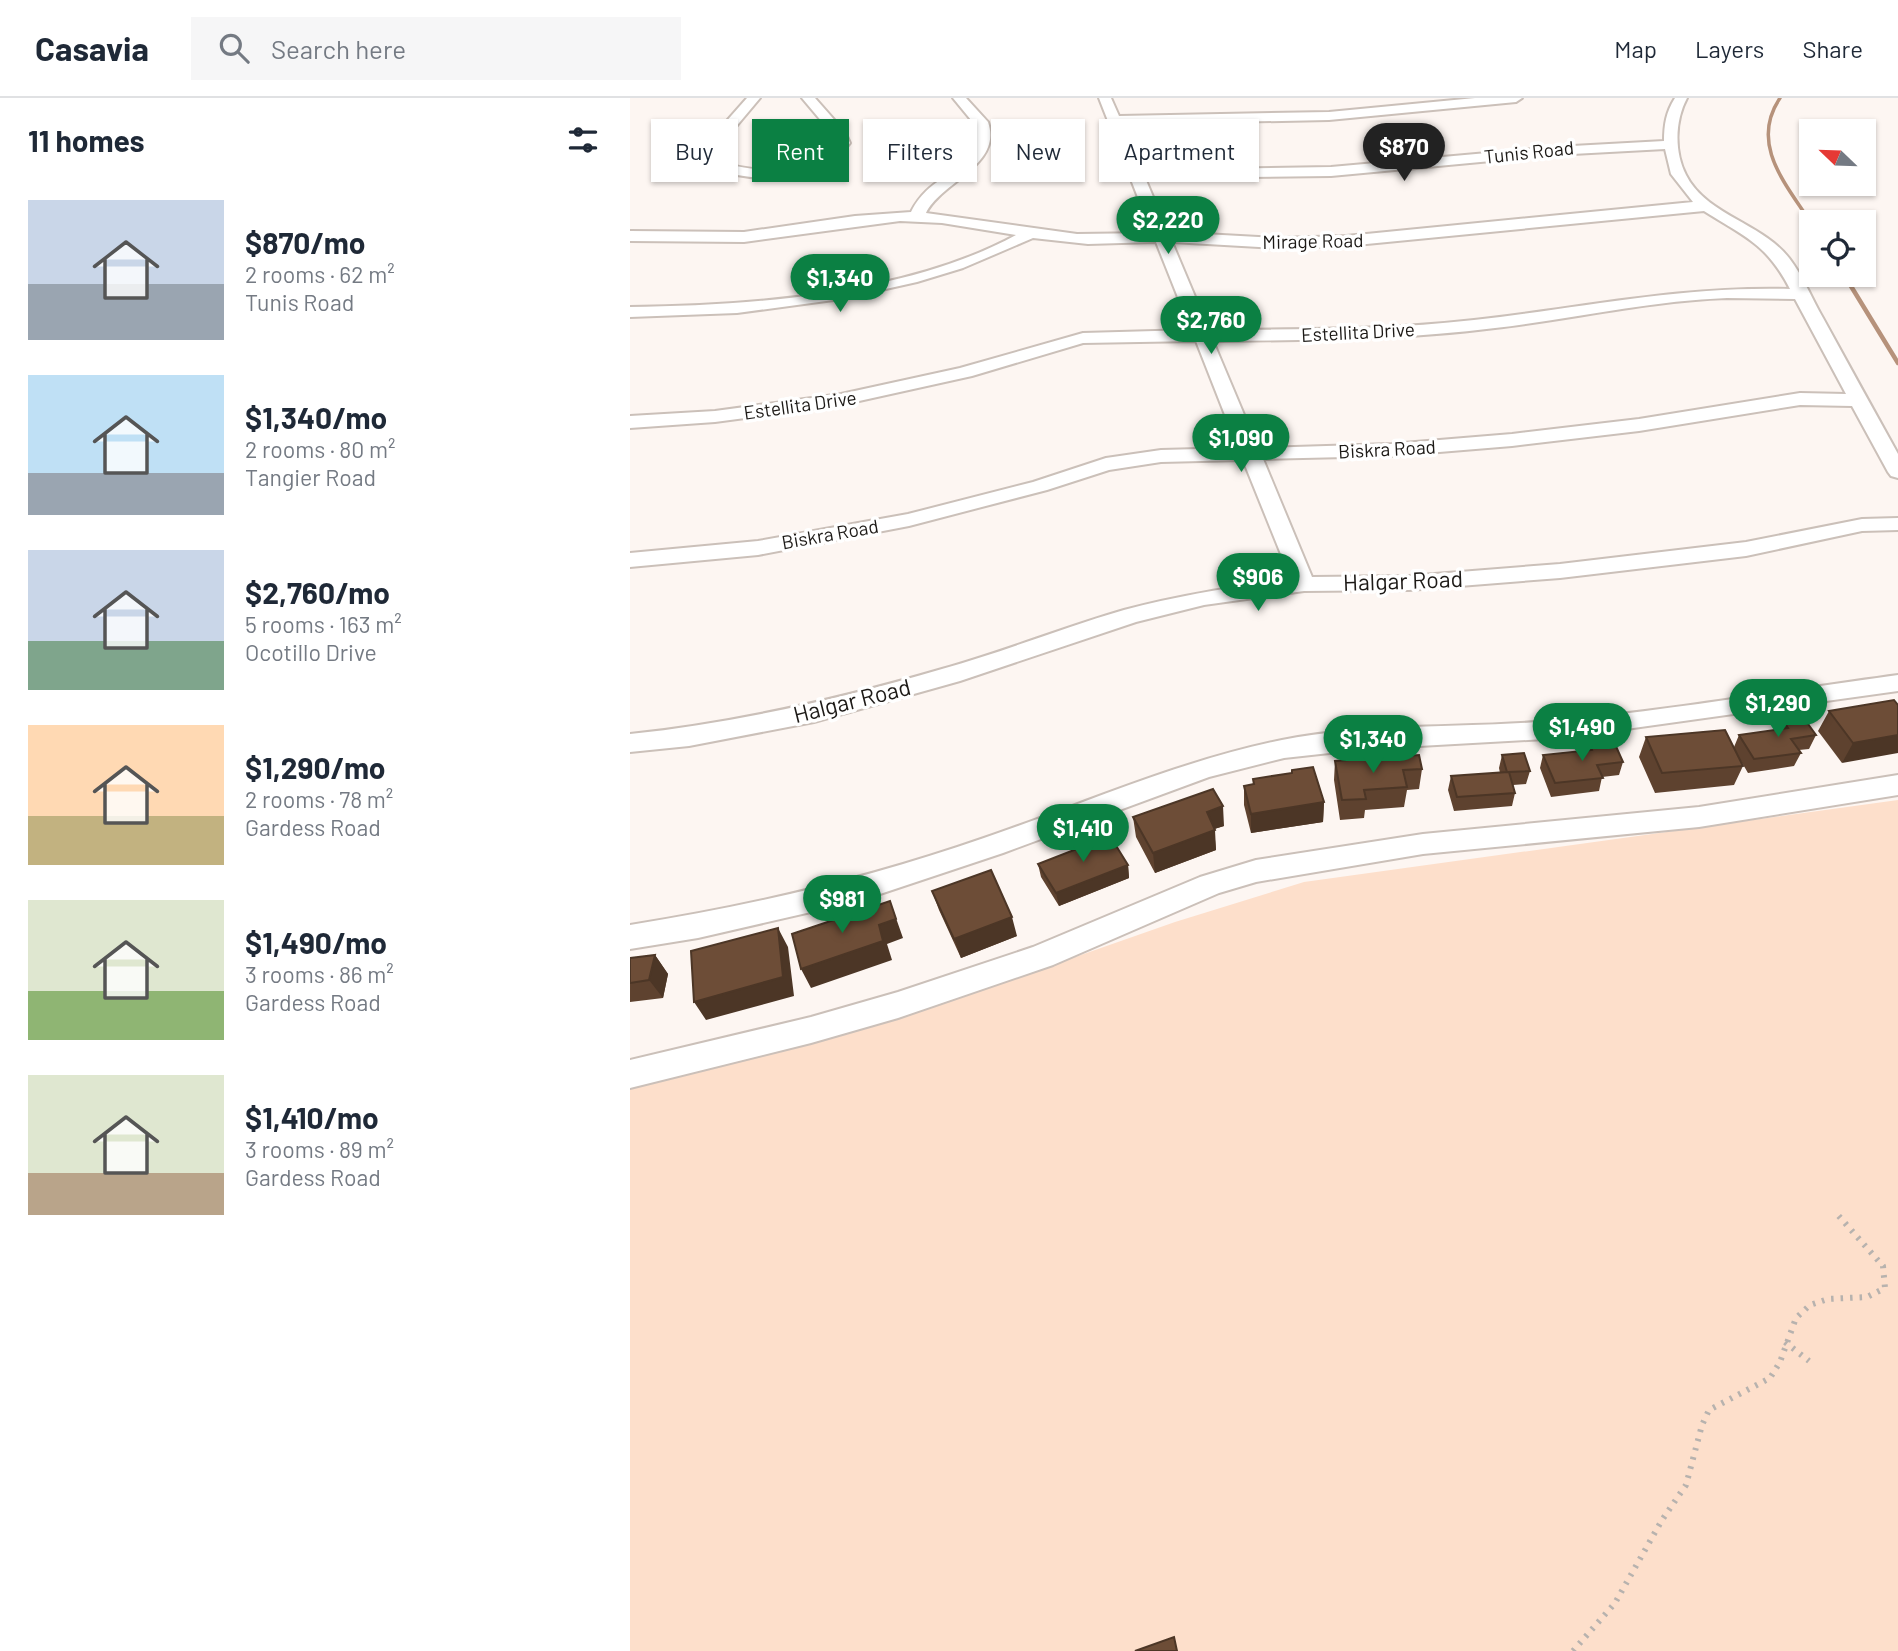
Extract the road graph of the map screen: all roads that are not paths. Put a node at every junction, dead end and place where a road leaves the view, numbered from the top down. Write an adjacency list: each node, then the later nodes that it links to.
1 (754, 98): 2 (street)
2 (808, 98)
3 (959, 98): 13 (street)
4 (1105, 98): 7 (street)
5 (1516, 98): 8 (street)
6 (1681, 98): 9 (street)
7 (1114, 119)
8 (1168, 119)
9 (1671, 145): 10 (street, Tunis Road); 12 (street)
10 (1259, 172)
11 (1139, 182): 16 (street)
12 (1704, 206): 16 (street, Mirage Road); 17 (street)
13 (917, 216): 14 (street, Mirage Road); 15 (street, Mirage Road)
14 (1031, 233): 16 (street, Mirage Road); 18 (street)
15 (630, 236)
16 (1163, 237): 19 (street)
17 (1800, 294): 19 (street, Estellita Drive); 20 (street)
18 (630, 312)
19 (1203, 337): 21 (street, Estellita Drive); 22 (street)
20 (1859, 400): 22 (street, Biskra Road); 23 (street)
21 (630, 422)
22 (1252, 454): 25 (street, Biskra Road); 26 (street)
23 (1898, 472)
24 (1898, 524): 26 (street, Halgar Road)
25 (630, 559)
26 (1304, 584): 28 (street, Halgar Road)
27 (1898, 683): 30 (street)
28 (630, 743)
29 (1898, 785): 31 (street)
30 (630, 937)
31 (630, 1074)

